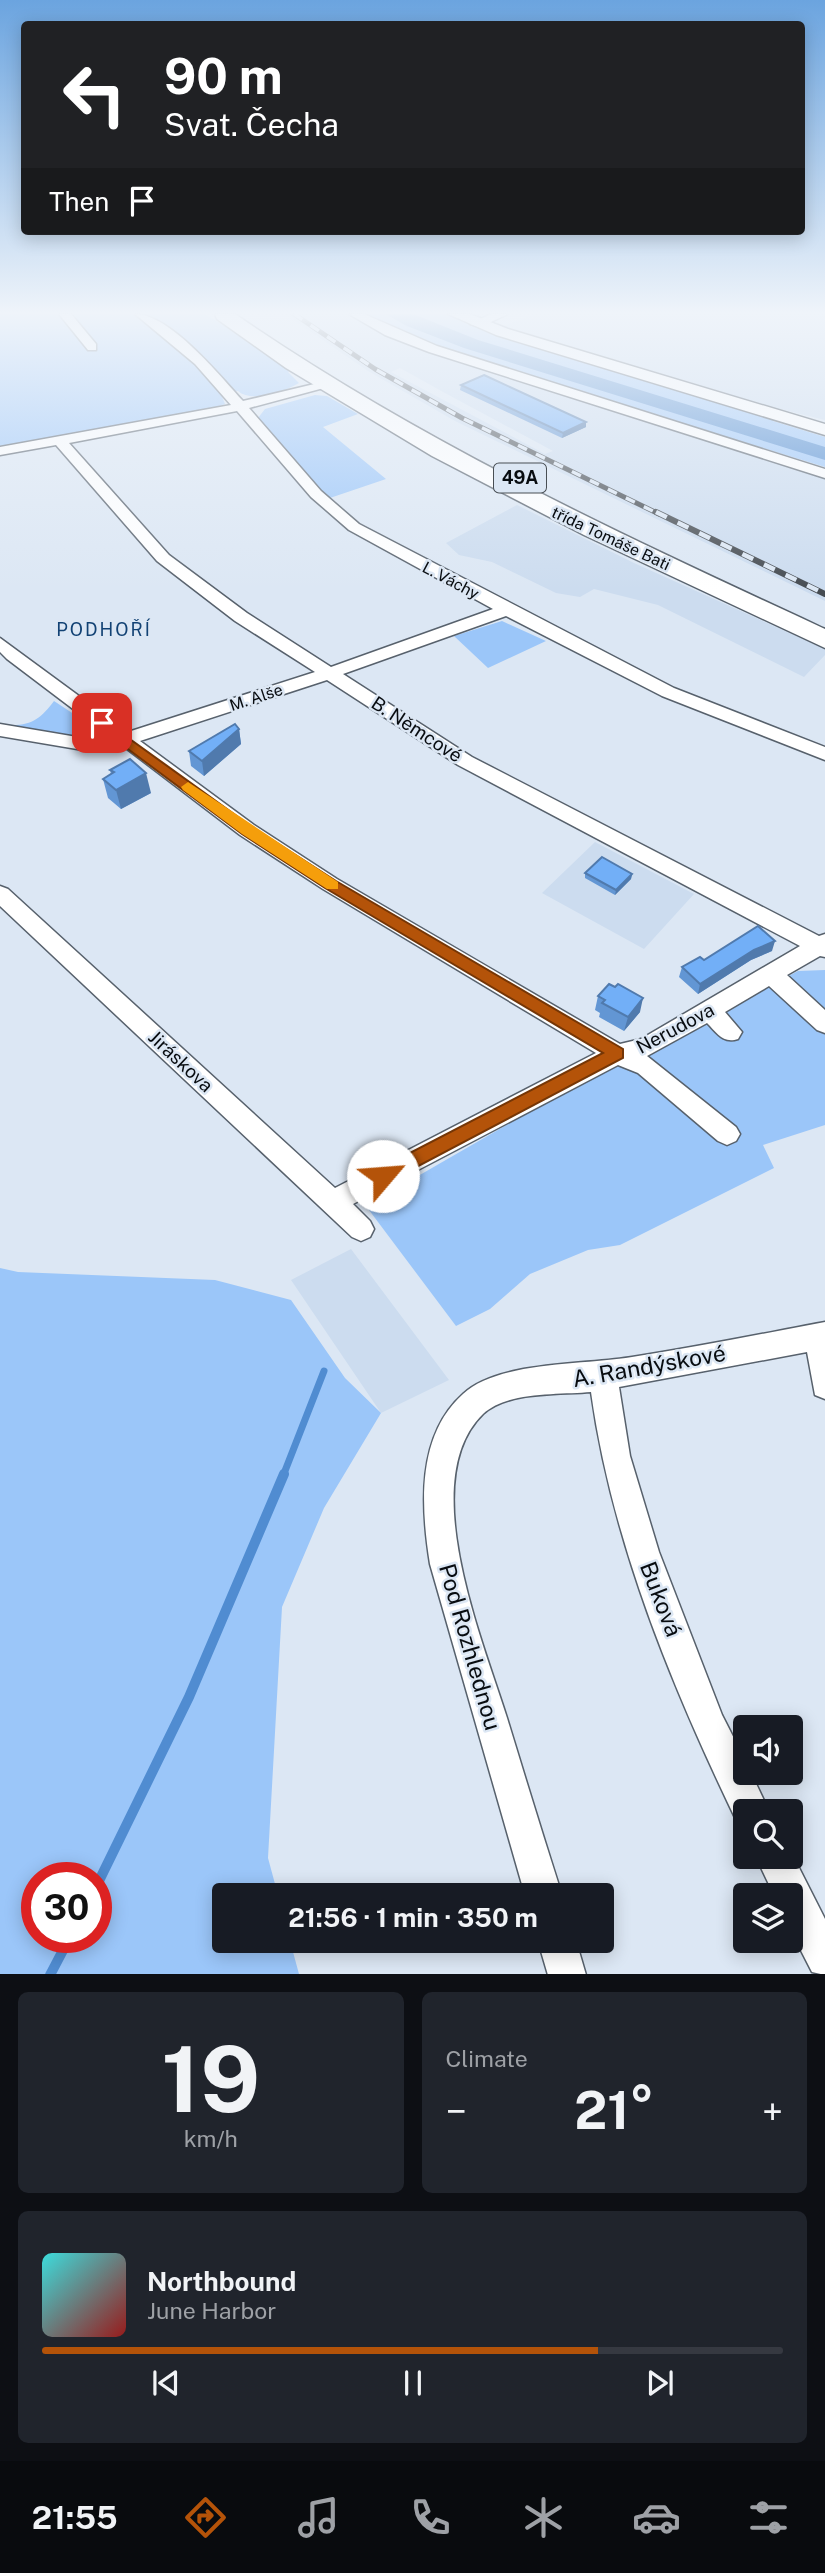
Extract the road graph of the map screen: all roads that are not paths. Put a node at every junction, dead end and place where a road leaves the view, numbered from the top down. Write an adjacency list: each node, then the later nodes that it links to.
1 (246, 406): 6 (street)
2 (376, 406): 13 (main road, třída Tomáše Bati / 49A)
3 (383, 406): 12 (main road, třída Tomáše Bati / 49A)
4 (612, 406): 10 (street)
5 (746, 406): 7 (street)
6 (243, 407): 8 (street); 11 (street, L. Váchy)
7 (825, 430)
8 (60, 440): 9 (street); 15 (street, B. Němcové)
9 (0, 451)
10 (825, 474)
11 (507, 610): 15 (street, M. Alše); 18 (street, L. Váchy)
12 (825, 621)
13 (825, 640)
14 (0, 643): 17 (street)
15 (330, 673): 17 (street, M. Alše); 20 (street, B. Němcové)
16 (0, 730): 17 (street, M. Alše)
17 (124, 740): 25 (street)
18 (825, 754)
19 (0, 894): 27 (street, Jiráskova)
20 (823, 945): 21 (street, Nerudova)
21 (771, 974): 22 (street, Nerudova); 23 (street)
22 (708, 1010): 24 (street); 25 (street, Nerudova)
23 (825, 1024)
24 (730, 1032)
25 (617, 1054): 26 (street); 27 (street, Nerudova)
26 (727, 1135)
27 (334, 1201): 28 (street, Jiráskova)
28 (361, 1229)
29 (822, 1336): 30 (street, A. Randýskové); 31 (street)
30 (603, 1376): 32 (street, A. Randýskové); 33 (street, Buková)
31 (825, 1385)
32 (475, 1402): 35 (street, Pod Rozhlednou)
33 (745, 1799)
34 (780, 1869): 37 (street)
35 (539, 1883)
36 (561, 1953): 38 (street)
37 (825, 1959)
38 (567, 1974)

